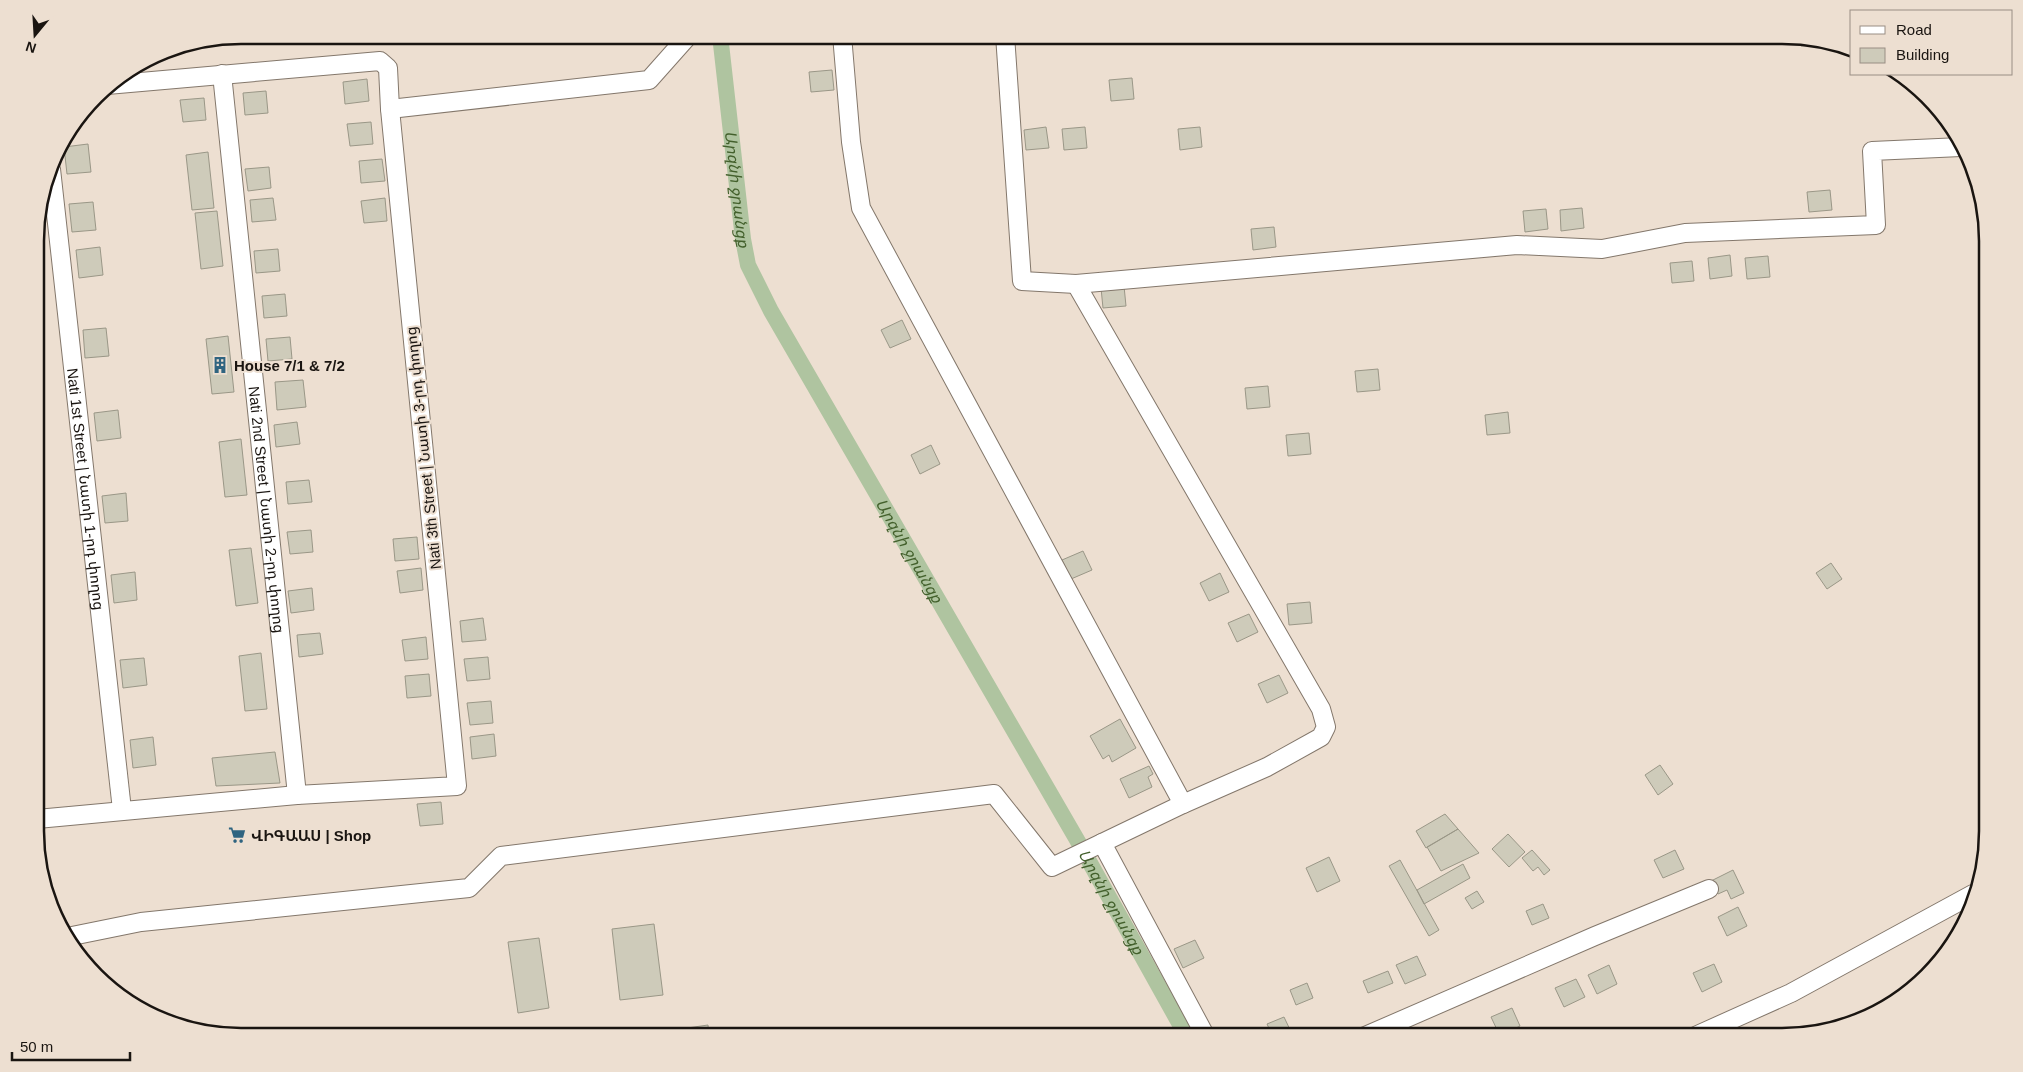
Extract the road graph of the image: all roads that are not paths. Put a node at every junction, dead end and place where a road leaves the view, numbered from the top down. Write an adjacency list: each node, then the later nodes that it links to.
1 (681, 44): 6 (street)
2 (843, 44): 11 (street)
3 (1006, 44): 9 (street)
4 (222, 74): 5 (street, Nati 3th Street | Նատի 3-րդ փողոց); 6 (street, Nati 3th Street | Նատի 3-րդ փողոց); 10 (street, Nati 2nd Street | Նատի 2-րդ փողոց)
5 (122, 84)
6 (390, 109): 10 (street, Nati 3th Street | Նատի 3-րդ փողոց)
7 (1956, 147): 9 (street)
8 (52, 182): 12 (street, Nati 1st Street | Նատի 1-րդ փողոց)
9 (1076, 284): 11 (street)
10 (297, 795): 12 (street)
11 (1183, 804): 14 (street)
12 (122, 810): 13 (street)
13 (44, 818)
14 (1096, 846): 17 (street); 18 (street)
15 (1709, 889): 19 (street)
16 (1968, 897): 20 (street)
17 (74, 936)
18 (1201, 1028)
19 (1384, 1028)
20 (1713, 1028)

